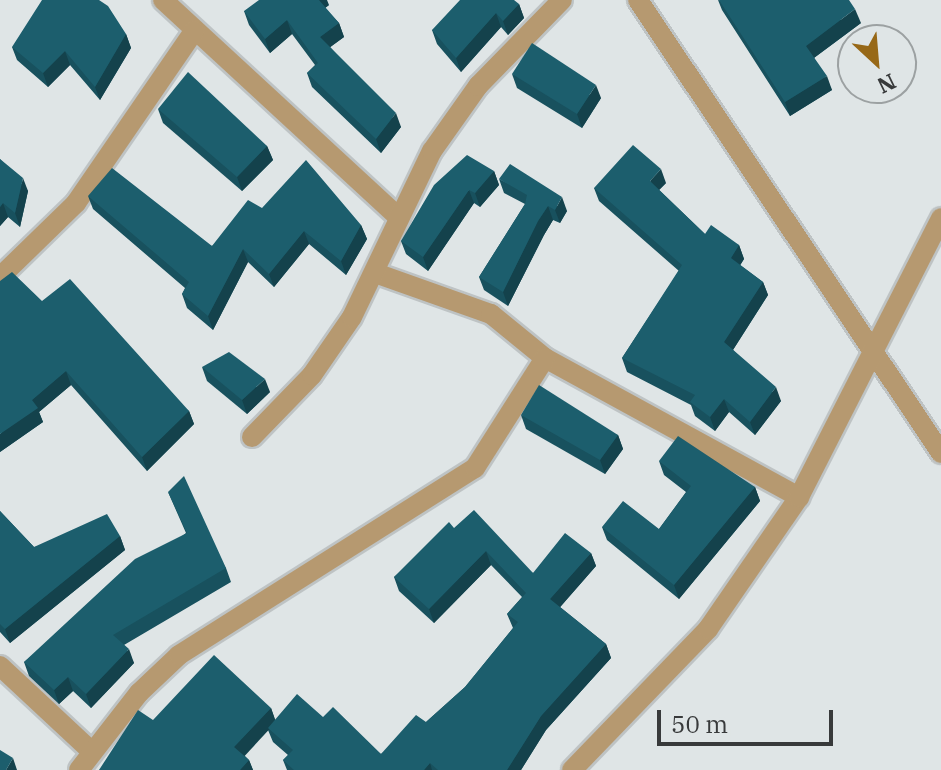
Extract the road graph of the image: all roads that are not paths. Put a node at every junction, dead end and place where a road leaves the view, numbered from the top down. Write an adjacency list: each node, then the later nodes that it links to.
1 (163, 0): 4 (street)
2 (562, 0): 5 (street)
3 (649, 5): 9 (street)
4 (194, 31): 5 (street); 8 (street)
5 (399, 218): 7 (street)
6 (941, 218): 9 (street)
7 (378, 274): 10 (street); 11 (street)
8 (0, 277)
9 (871, 349): 12 (street); 13 (street)
10 (545, 358): 13 (street); 15 (street)
11 (252, 437)
12 (941, 453)
13 (799, 497): 17 (street)
14 (0, 666): 15 (street)
15 (91, 751): 16 (street)
16 (79, 770)
17 (572, 770)

